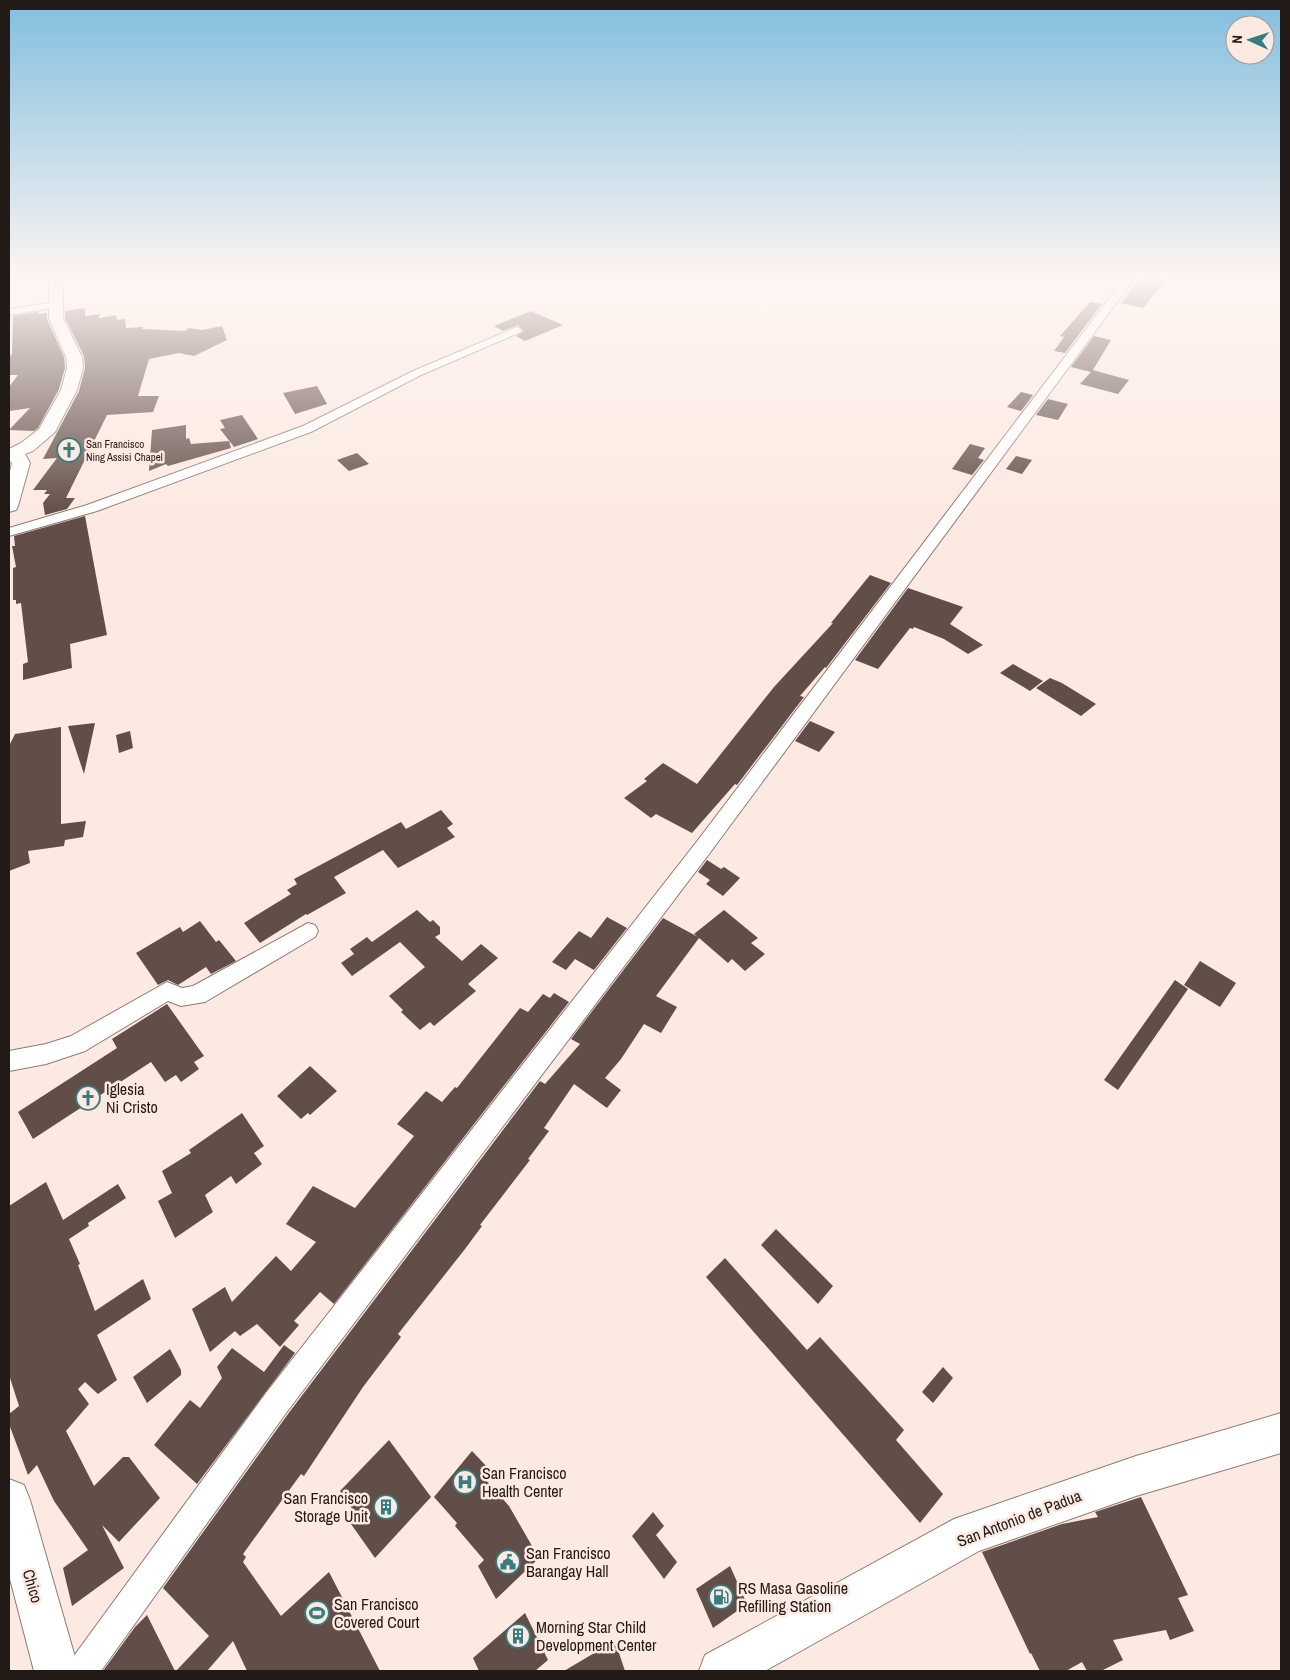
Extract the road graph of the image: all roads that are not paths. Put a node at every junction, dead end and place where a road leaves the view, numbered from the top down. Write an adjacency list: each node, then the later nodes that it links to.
1 (73, 357): 4 (street)
2 (453, 357): 6 (street)
3 (1070, 357): 12 (street)
4 (13, 454): 5 (street)
5 (9, 506)
6 (9, 532)
7 (308, 931): 8 (street)
8 (9, 1061)
9 (1281, 1433): 13 (street, San Antonio de Padua)
10 (9, 1500): 11 (street, Chico)
11 (57, 1671)
12 (82, 1671)
13 (721, 1671)

